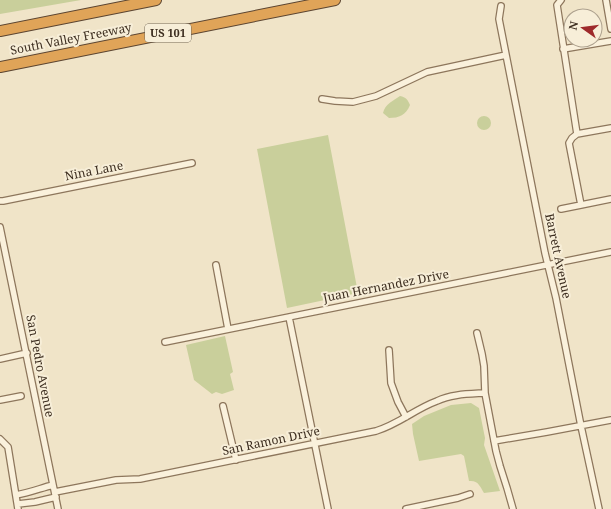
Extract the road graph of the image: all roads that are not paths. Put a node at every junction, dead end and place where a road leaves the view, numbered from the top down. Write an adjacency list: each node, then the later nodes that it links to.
1 (156, 0): 7 (highway, South Valley Freeway)
2 (335, 0): 13 (highway, South Valley Freeway / US 101)
3 (560, 0): 11 (street)
4 (606, 0): 8 (street)
5 (501, 6): 12 (street, Barrett Avenue)
6 (0, 27): 7 (highway)
7 (11, 29): 9 (highway, South Valley Freeway)
8 (611, 29)
9 (0, 31)
10 (611, 41): 11 (street)
11 (564, 49): 16 (street)
12 (506, 55): 14 (street); 25 (street, Barrett Avenue)
13 (0, 67)
14 (322, 98)
15 (611, 128): 16 (street)
16 (577, 134): 20 (street)
17 (192, 163): 19 (street, Nina Lane)
18 (611, 199): 20 (street)
19 (0, 201)
20 (581, 205): 21 (street)
21 (562, 209)
22 (0, 227): 31 (street, San Pedro Avenue)
23 (611, 252): 25 (street, Juan Hernandez Drive)
24 (216, 265): 27 (street)
25 (548, 265): 26 (street, Juan Hernandez Drive); 39 (street, Barrett Avenue)
26 (289, 317): 27 (street, Juan Hernandez Drive); 42 (street)
27 (228, 329): 29 (street, Juan Hernandez Drive)
28 (477, 333): 33 (street)
29 (165, 342)
30 (389, 350): 37 (street)
31 (27, 353): 32 (street); 44 (street, San Pedro Avenue)
32 (0, 359)
33 (485, 393): 37 (street, San Ramon Drive); 41 (street)
34 (21, 396): 35 (street)
35 (0, 400)
36 (223, 406): 43 (street)
37 (406, 417): 42 (street, San Ramon Drive)
38 (611, 420): 39 (street)
39 (581, 426): 41 (street); 55 (street, Barrett Avenue)
40 (0, 439): 48 (street)
41 (494, 441): 54 (street)
42 (314, 444): 43 (street, San Ramon Drive); 52 (street)
43 (236, 460): 46 (street, San Ramon Drive)
44 (53, 485): 45 (street); 46 (street, San Pedro Avenue)
45 (34, 490): 48 (street); 49 (street)
46 (55, 494): 49 (street, San Ramon Drive); 51 (street, San Pedro Avenue)
47 (470, 494): 53 (street)
48 (16, 495): 50 (street)
49 (35, 502): 50 (street, San Ramon Drive)
50 (18, 506)
51 (58, 509)
52 (328, 509)
53 (409, 509)
54 (513, 509)
55 (599, 509)

